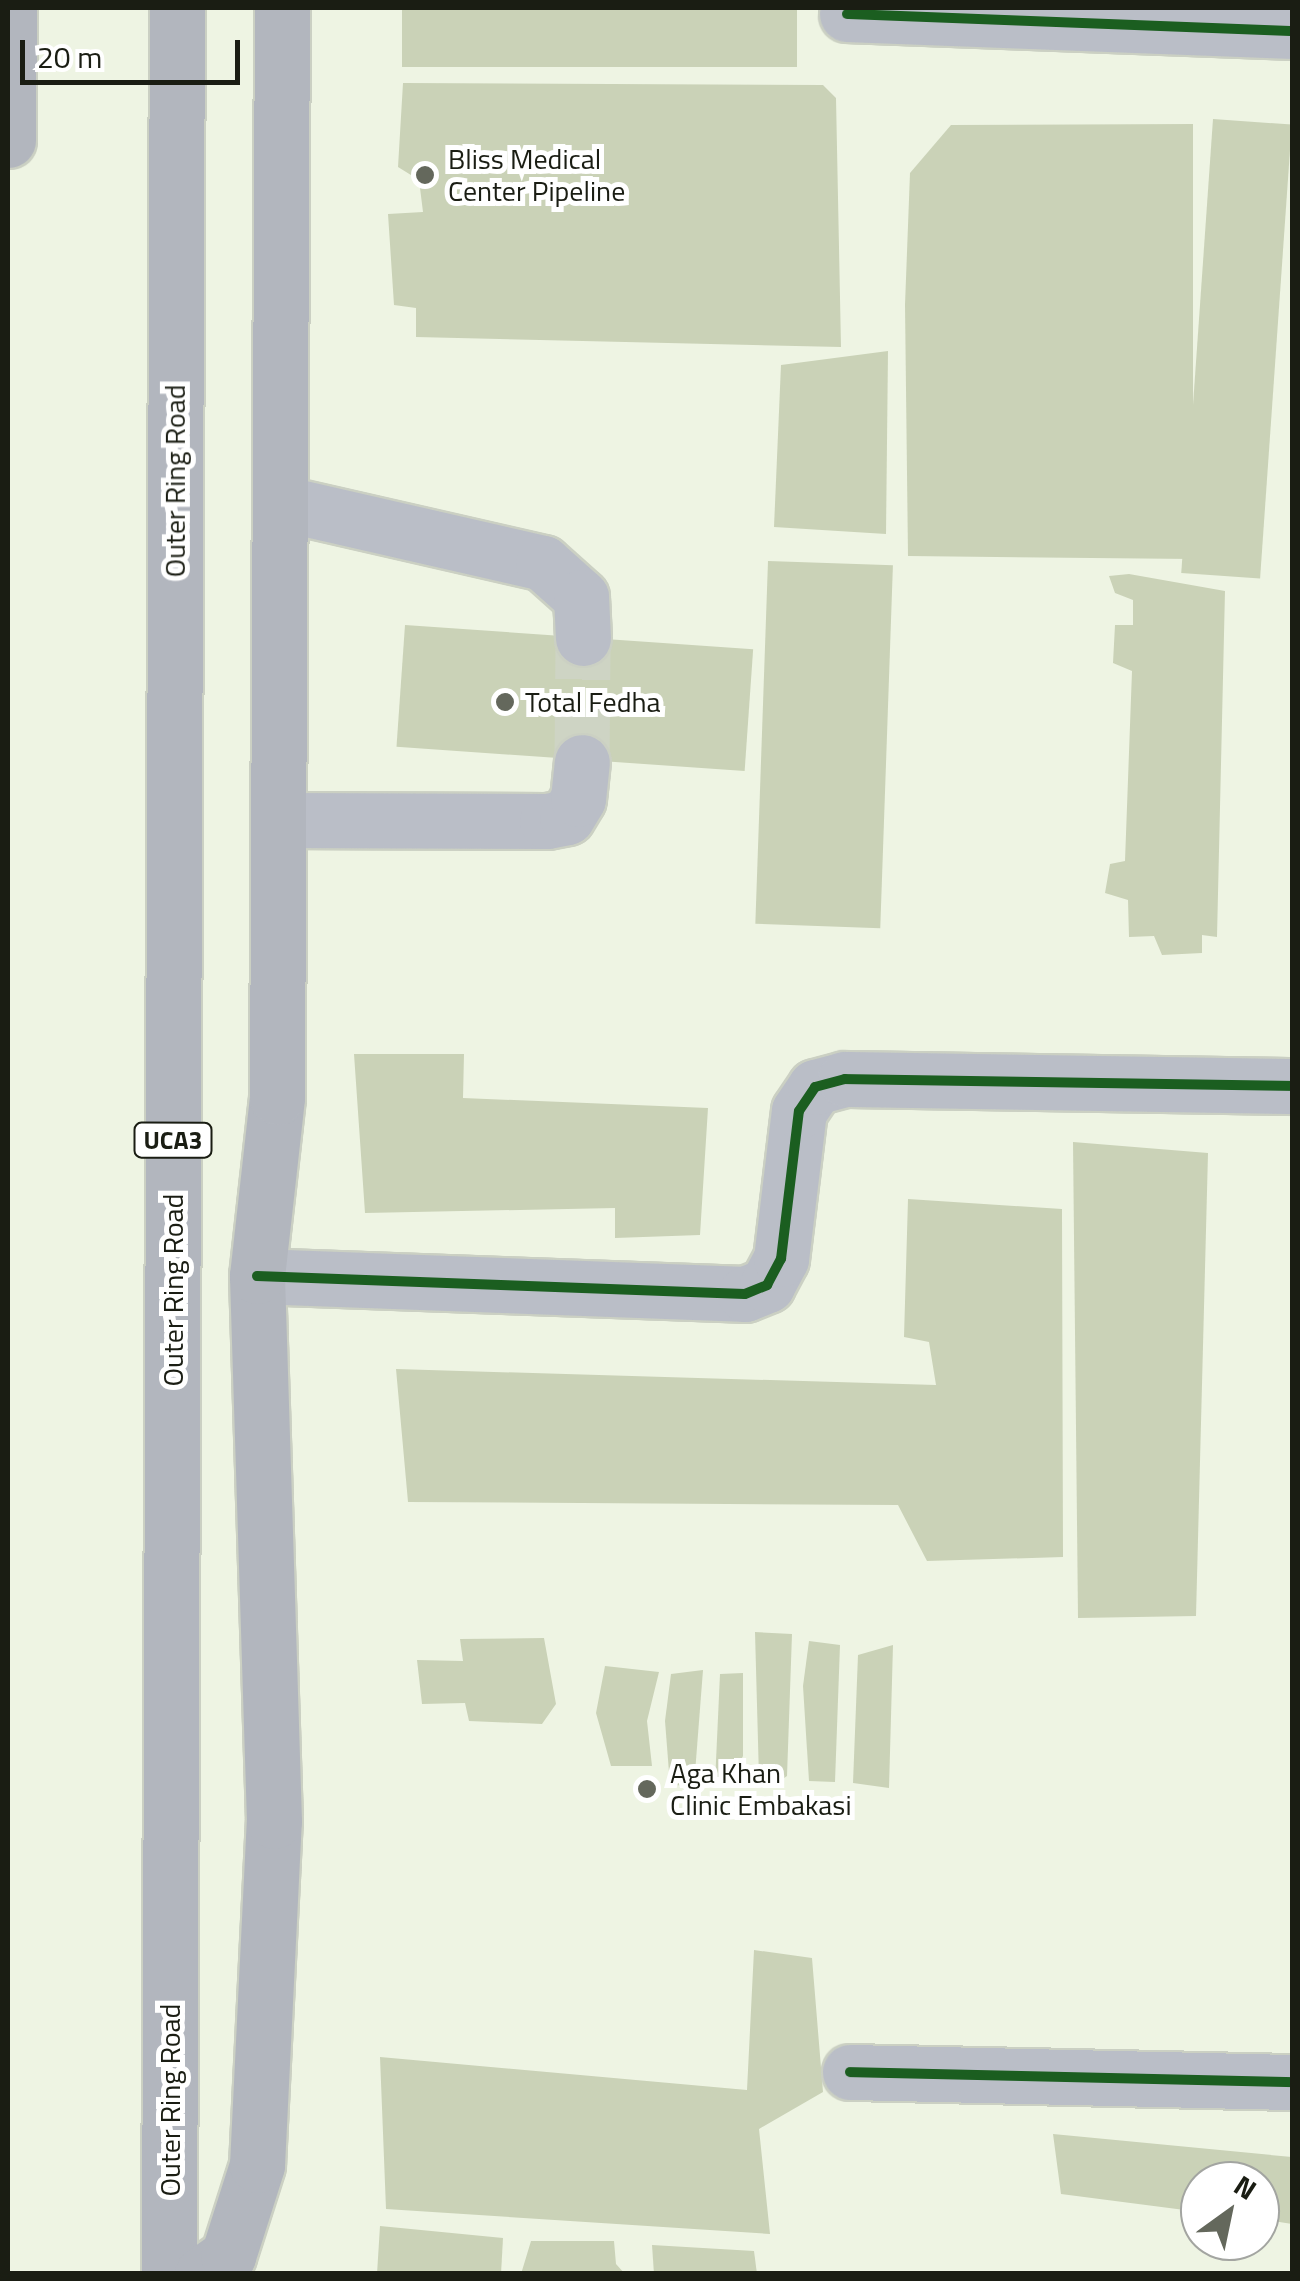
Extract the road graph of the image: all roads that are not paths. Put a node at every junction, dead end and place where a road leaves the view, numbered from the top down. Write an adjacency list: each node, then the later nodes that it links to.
1 (9, 8): 6 (main road)
2 (176, 8): 16 (main road, Outer Ring Road / UCA3)
3 (282, 8): 7 (main road)
4 (847, 14): 5 (street)
5 (1292, 30)
6 (8, 140)
7 (281, 503): 8 (street); 10 (main road)
8 (583, 638)
9 (582, 762): 10 (street)
10 (278, 820): 12 (main road)
11 (1292, 1086): 12 (street)
12 (257, 1276): 15 (main road)
13 (850, 2072): 14 (street)
14 (1292, 2082)
15 (220, 2268)
16 (170, 2274)

